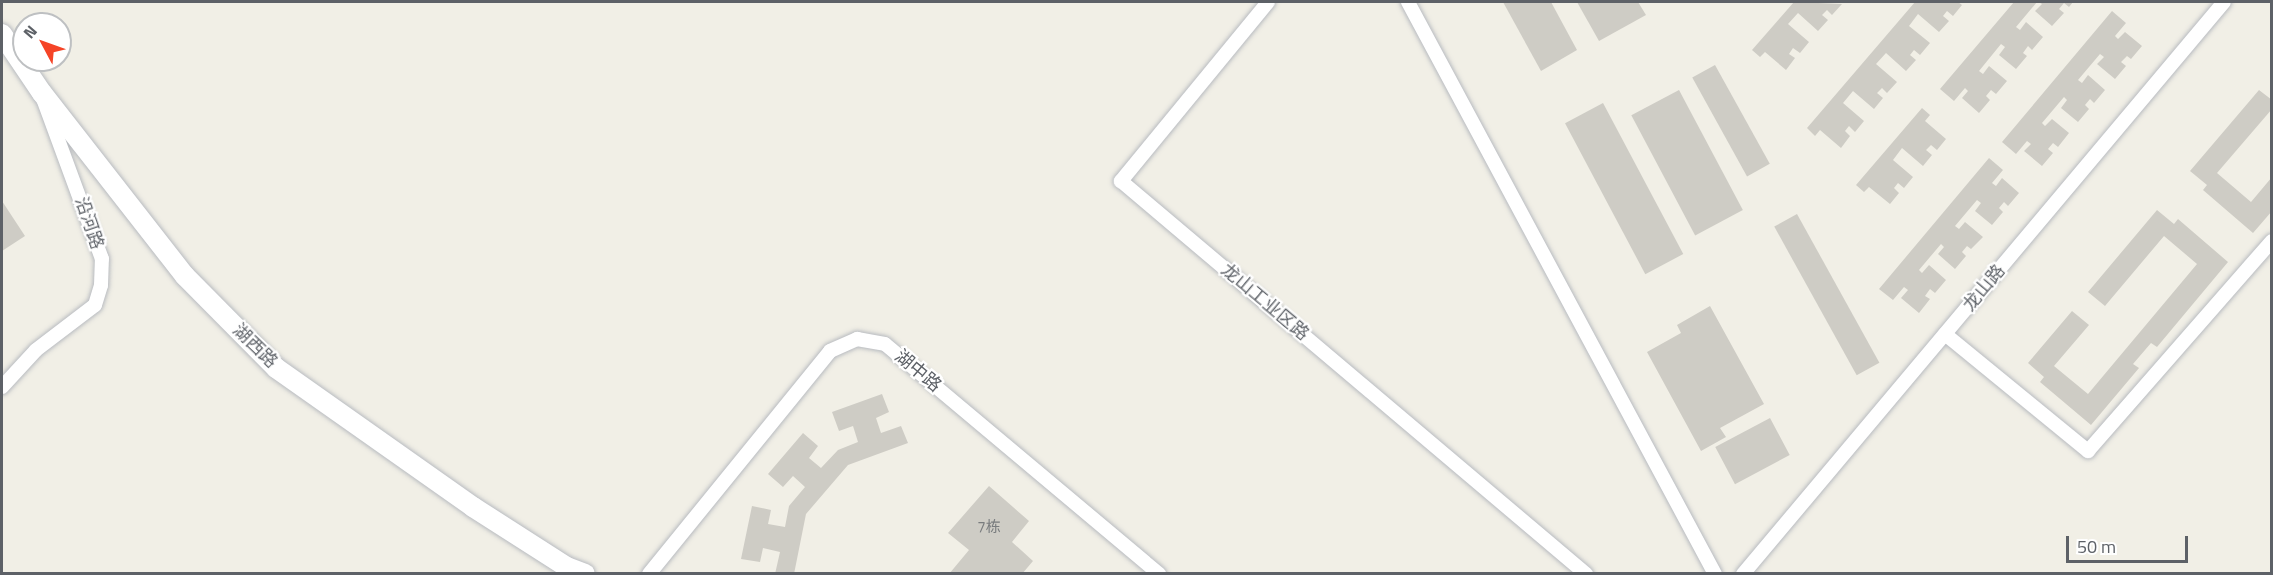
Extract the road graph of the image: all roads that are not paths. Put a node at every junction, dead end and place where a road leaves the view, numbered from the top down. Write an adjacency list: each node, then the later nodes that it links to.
1 (1268, 2): 12 (street, 龙山工业区路)
2 (1408, 2): 13 (street)
3 (2224, 2): 7 (street, 龙山路)
4 (2, 34): 5 (street, 湖西路)
5 (42, 93): 8 (street, 沿河路); 9 (street, 湖西路)
6 (2271, 241): 7 (street)
7 (1945, 334): 14 (street, 龙山路)
8 (2, 387)
9 (585, 573)
10 (649, 573): 11 (street, 湖中路)
11 (1159, 573)
12 (1586, 573)
13 (1715, 573)
14 (1743, 573)

